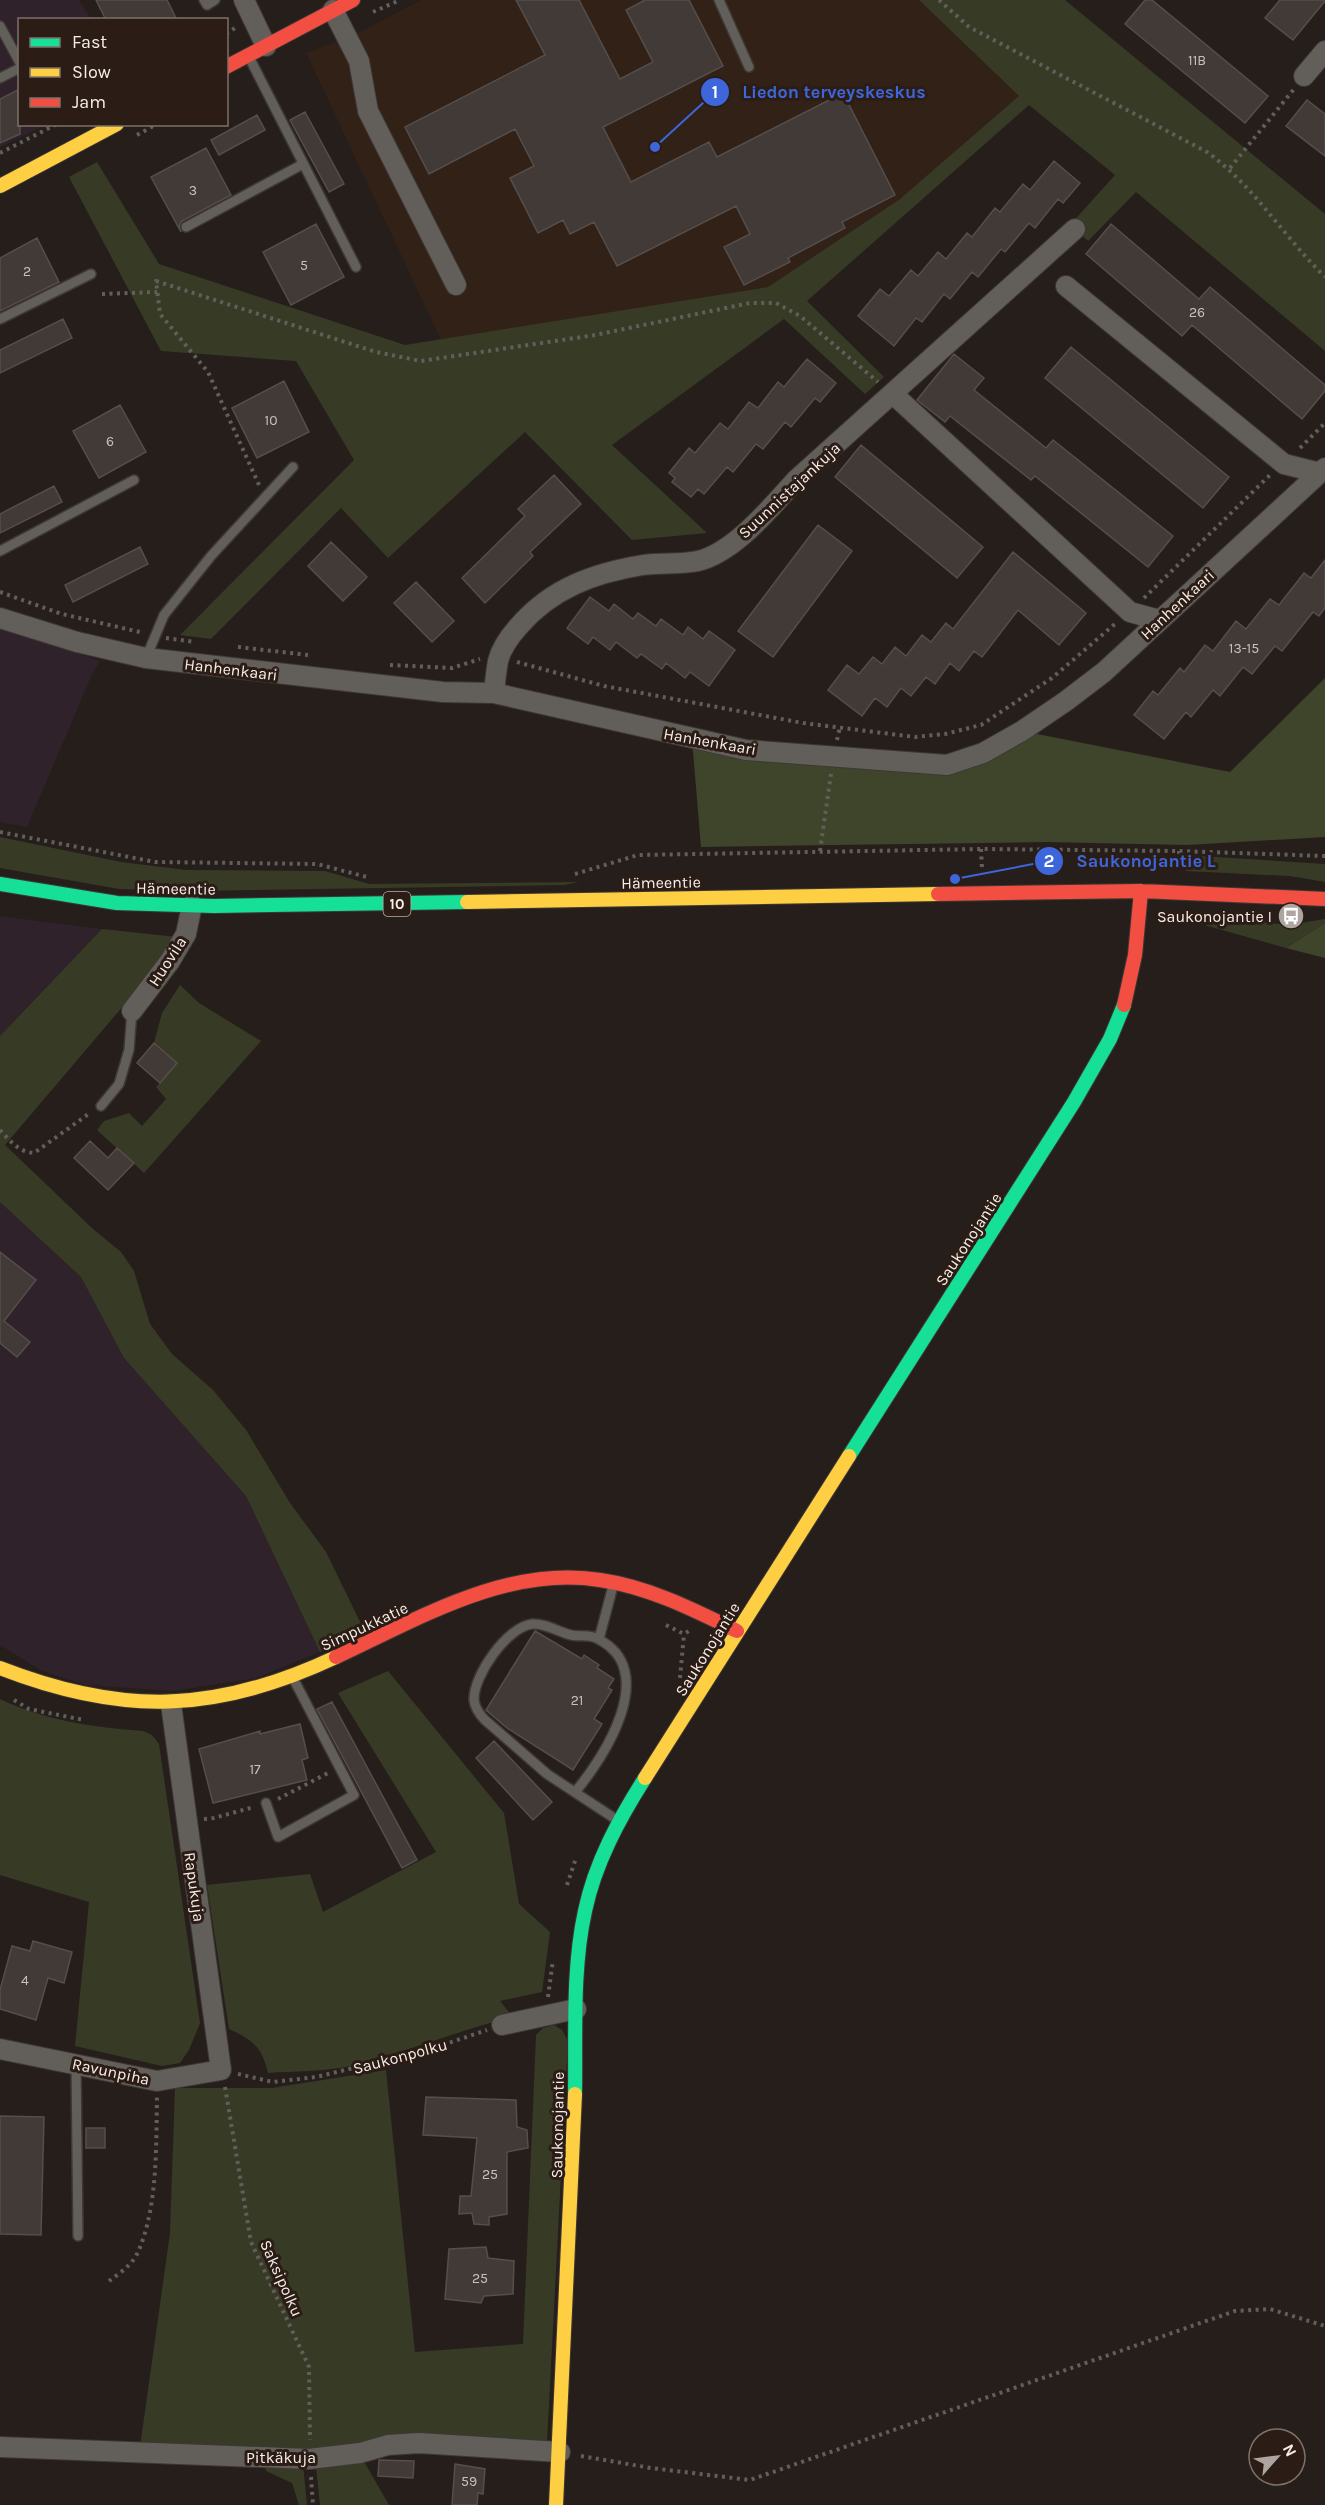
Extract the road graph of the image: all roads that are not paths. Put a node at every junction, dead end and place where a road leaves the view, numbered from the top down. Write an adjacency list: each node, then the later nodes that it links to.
1 (204, 0): 2 (lane)
2 (215, 0)
3 (244, 0): 8 (street)
4 (353, 0): 6 (main road)
5 (719, 0): 13 (lane)
6 (322, 13): 8 (main road); 24 (street)
7 (0, 26): 11 (lane)
8 (266, 46): 10 (main road)
9 (1325, 51): 15 (street)
10 (248, 55): 12 (main road); 18 (lane)
11 (18, 59)
12 (228, 66)
13 (749, 67)
14 (18, 69): 16 (lane)
15 (1304, 76)
16 (0, 78)
17 (113, 126): 19 (main road)
18 (303, 164): 20 (lane); 22 (lane)
19 (0, 186)
20 (186, 227)
21 (1075, 229): 27 (street, Suunnistajankuja)
22 (356, 267)
23 (91, 274): 26 (lane)
24 (456, 285)
25 (1066, 286): 29 (street)
26 (0, 319)
27 (893, 394): 33 (street); 35 (street, Suunnistajankuja)
28 (293, 467): 34 (lane)
29 (1323, 471): 33 (street, Hanhenkaari)
30 (134, 480): 31 (lane)
31 (0, 551)
32 (0, 618): 34 (street, Hanhenkaari)
33 (1160, 620): 35 (street, Hanhenkaari)
34 (146, 658): 35 (street, Hanhenkaari)
35 (494, 693)
36 (0, 884): 39 (main road, Hämeentie / 10)
37 (1141, 891): 38 (main road, Hämeentie / 10); 39 (main road, Hämeentie / 10); 43 (main road, Saukonojantie)
38 (1325, 899)
39 (192, 905): 40 (street, Huovila)
40 (132, 1011): 41 (lane)
41 (101, 1106)
42 (614, 1582): 43 (main road, Simpukkatie); 44 (lane); 46 (main road, Simpukkatie)
43 (737, 1631): 50 (main road, Saukonojantie)
44 (599, 1639): 48 (lane); 48 (lane)
45 (0, 1668): 47 (main road, Simpukkatie)
46 (291, 1676): 47 (main road, Simpukkatie); 49 (lane)
47 (171, 1704): 55 (street, Rapukuja)
48 (575, 1792): 50 (lane)
49 (266, 1803)
50 (619, 1821): 51 (main road, Saukonojantie)
51 (576, 2009): 52 (street); 58 (main road, Saukonojantie)
52 (502, 2025)
53 (0, 2049): 54 (street, Ravunpiha)
54 (76, 2064): 55 (street, Ravunpiha); 56 (lane)
55 (221, 2070)
56 (78, 2235)
57 (0, 2446): 58 (street, Pitkäkuja)
58 (560, 2452): 59 (main road, Saukonojantie)
59 (556, 2505)

